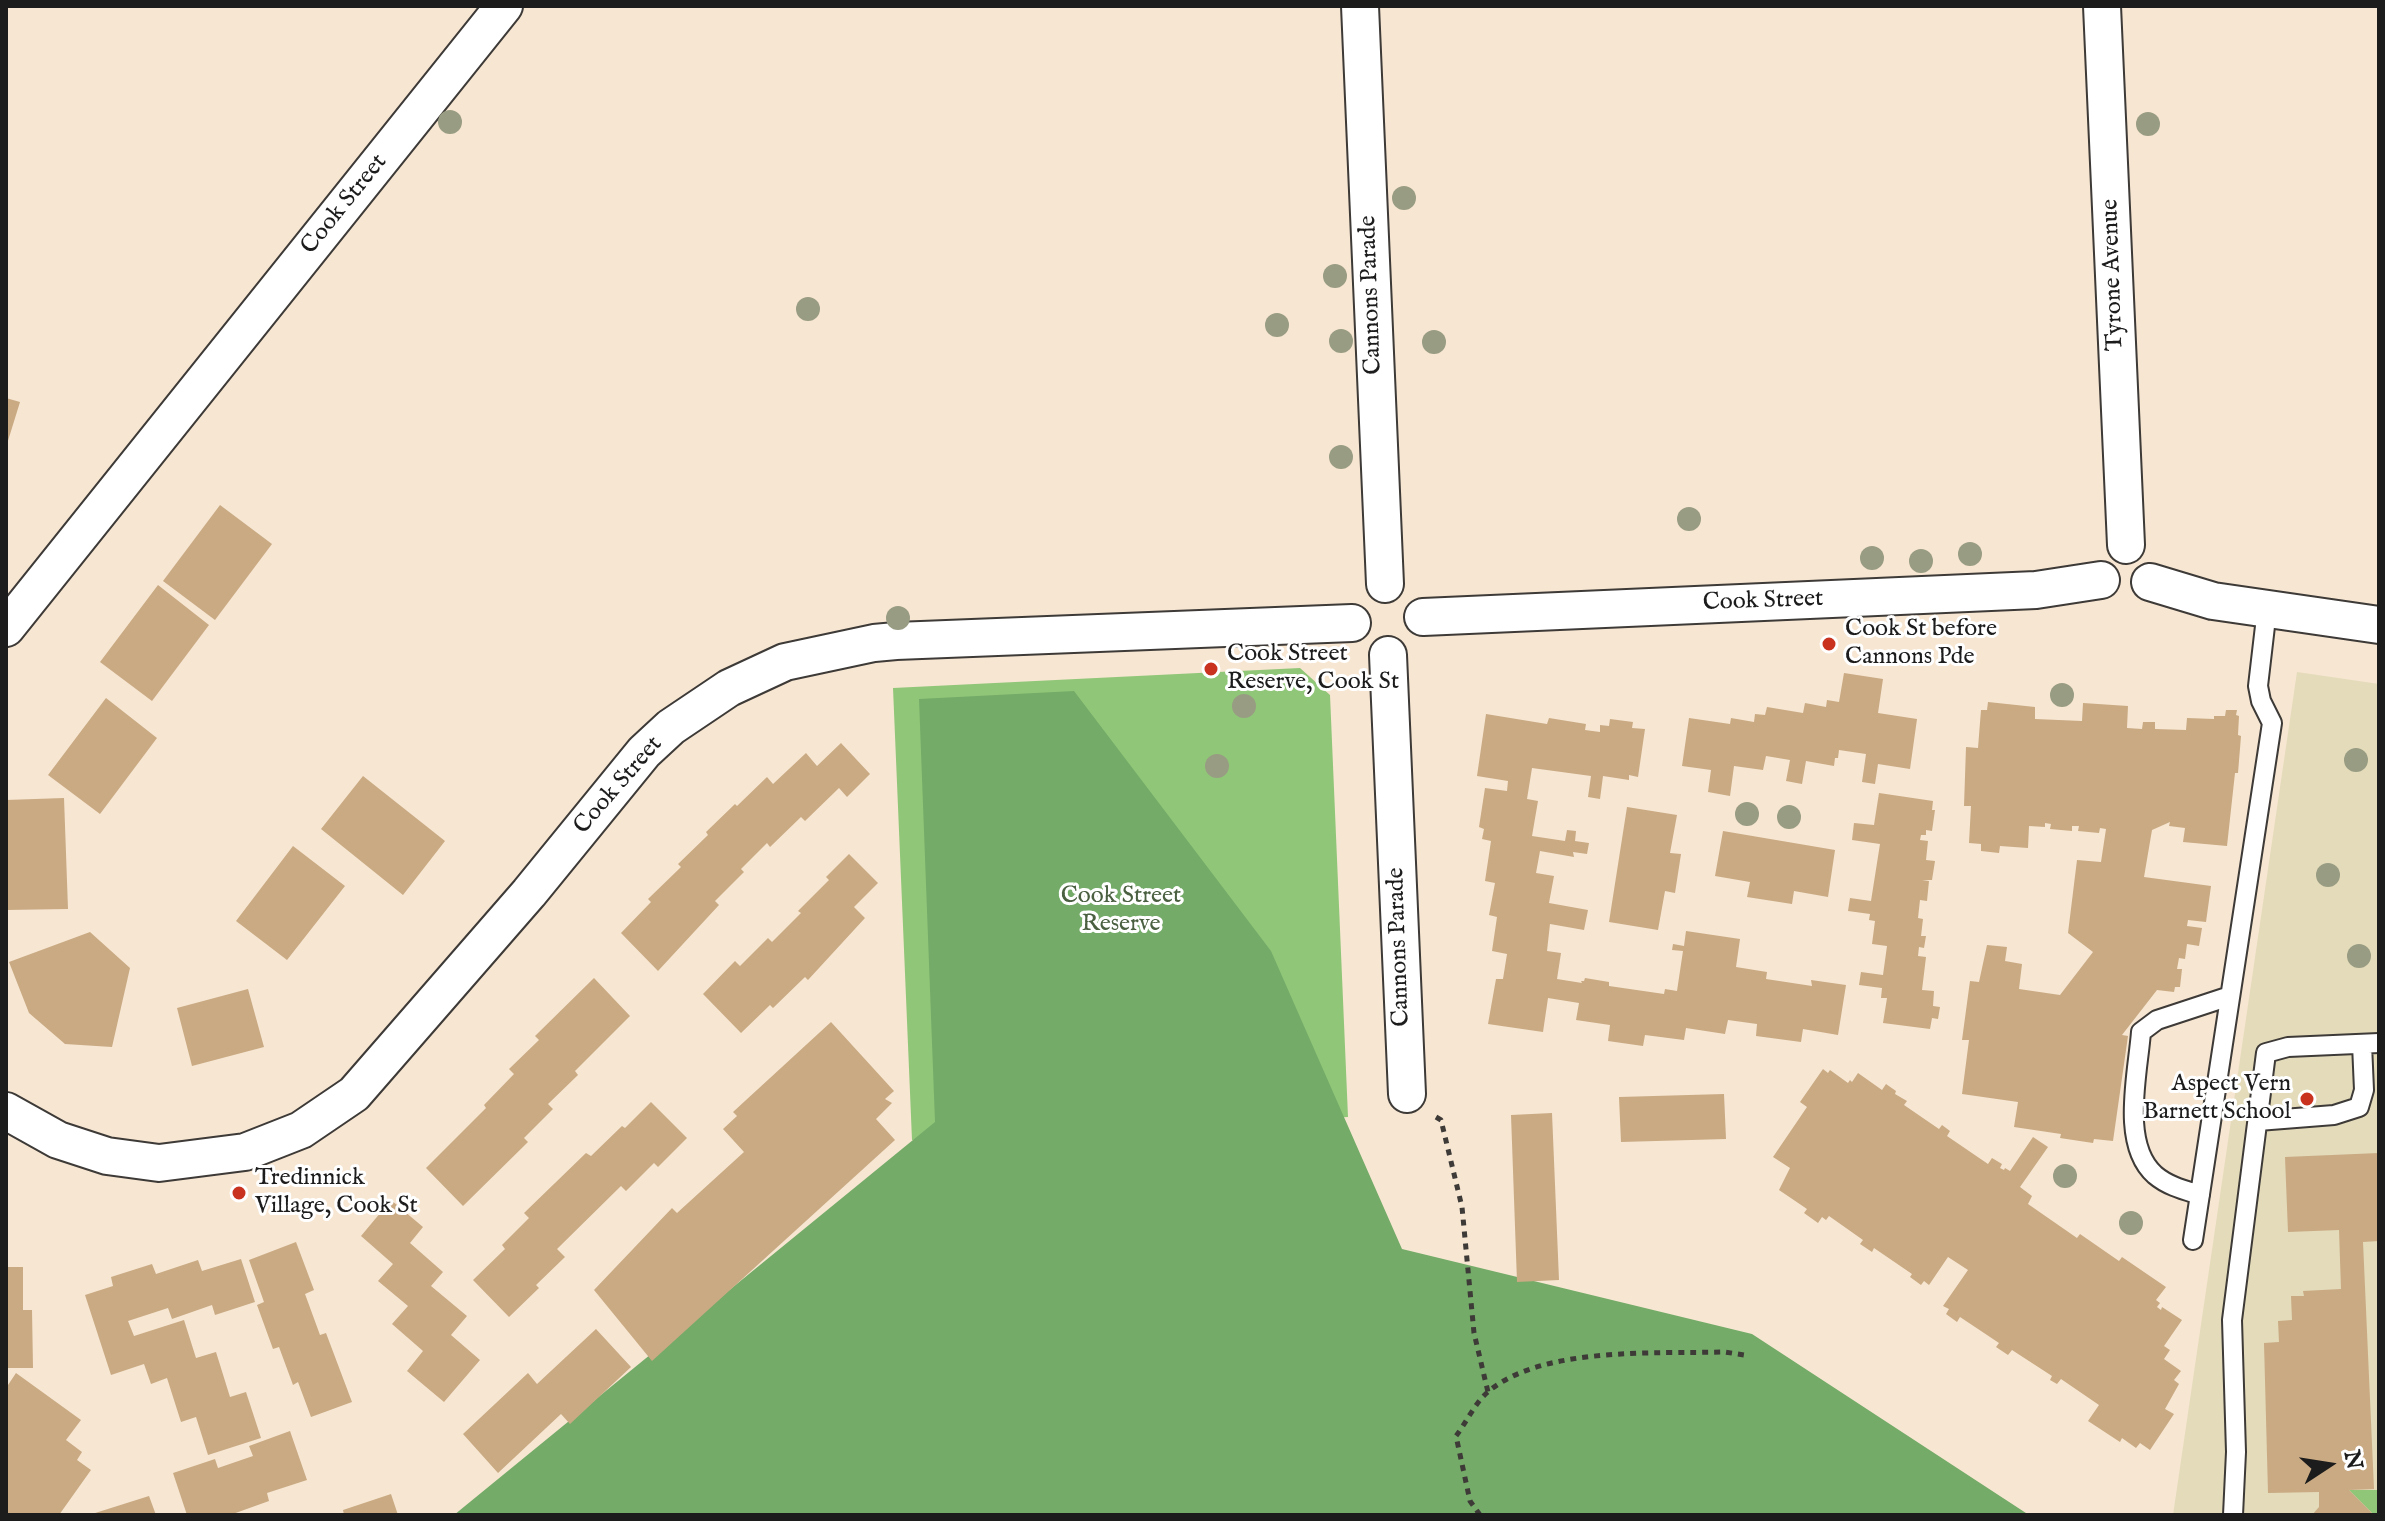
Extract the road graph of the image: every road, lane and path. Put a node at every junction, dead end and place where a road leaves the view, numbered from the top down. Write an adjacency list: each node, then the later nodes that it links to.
1 (504, 6): 12 (street, Cook Street)
2 (1360, 6): 7 (street, Cannons Parade)
3 (2102, 6): 4 (street, Tyrone Avenue)
4 (2126, 545): 5 (street); 6 (street)
5 (2101, 580): 6 (street); 9 (street, Cook Street)
6 (2150, 582): 8 (street)
7 (1385, 584): 9 (street); 10 (street)
8 (2267, 609): 11 (street); 14 (lane)
9 (1423, 617): 13 (street)
10 (1352, 623): 13 (street); 17 (street, Cook Street)
11 (2379, 625)
12 (6, 628)
13 (1388, 655): 16 (street, Cannons Parade)
14 (2230, 996): 19 (lane); 19 (lane)
15 (2371, 1044): 18 (lane); 18 (lane)
16 (1407, 1094): 22 (path)
17 (6, 1111)
18 (2258, 1121): 24 (lane)
19 (2200, 1195): 20 (lane)
20 (2193, 1240)
21 (1744, 1355): 22 (path)
22 (1488, 1392): 23 (path)
23 (1480, 1515)
24 (2233, 1515)

